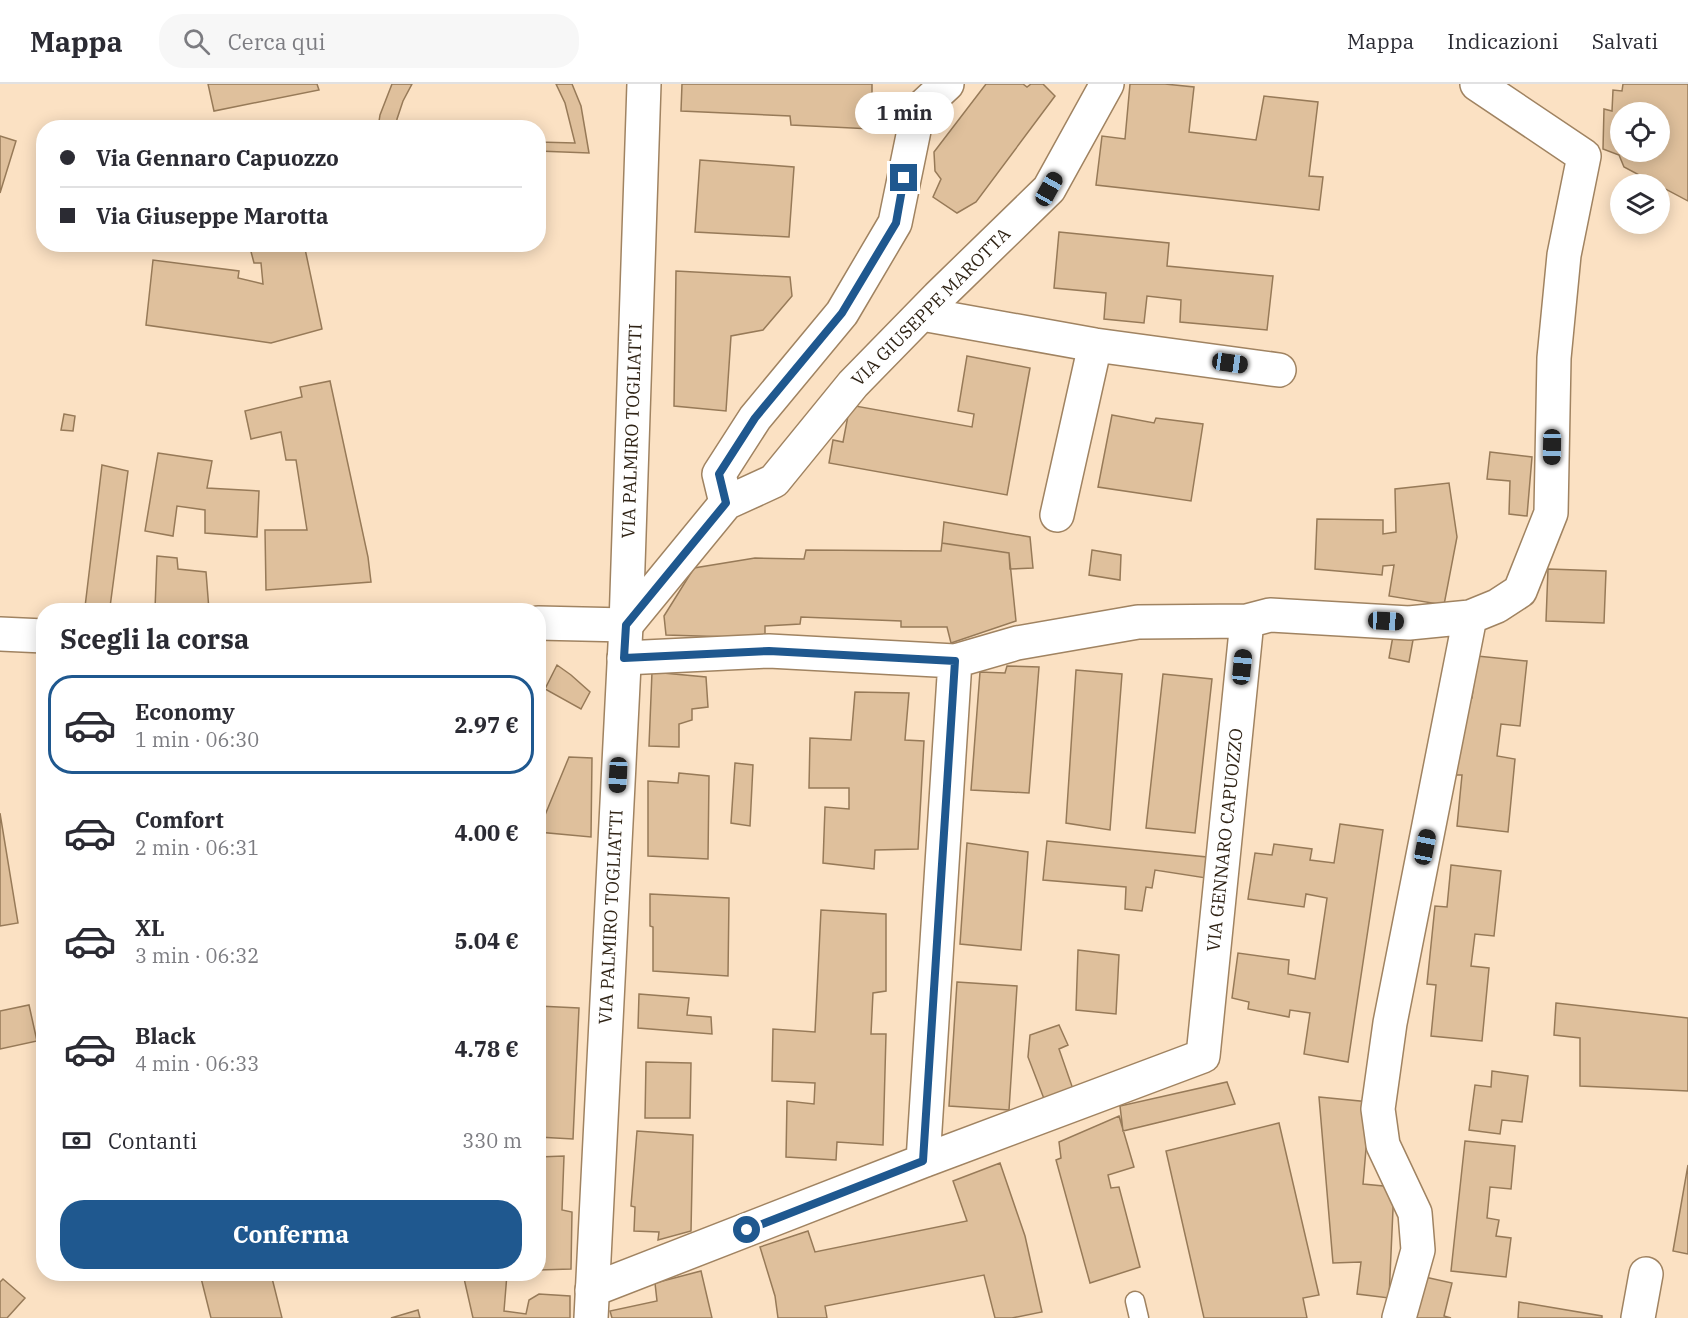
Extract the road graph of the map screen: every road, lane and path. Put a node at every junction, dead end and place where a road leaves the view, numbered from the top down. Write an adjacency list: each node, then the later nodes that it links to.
1 (644, 84): 13 (street, VIA PALMIRO TOGLIATTI)
2 (947, 84): 8 (street)
3 (1107, 84): 5 (street, VIA GIUSEPPE MAROTTA)
4 (1477, 84): 10 (street)
5 (922, 314): 6 (street); 8 (street, VIA GIUSEPPE MAROTTA)
6 (1095, 345): 7 (street); 9 (street)
7 (1280, 370)
8 (726, 503): 13 (street, VIA GIUSEPPE MAROTTA)
9 (1057, 514)
10 (1470, 617): 11 (street); 21 (street)
11 (1247, 621): 17 (street); 18 (street, VIA GENNARO CAPUOZZO)
12 (546, 624): 13 (street)
13 (626, 625): 16 (street, VIA PALMIRO TOGLIATTI)
14 (0, 634): 15 (street)
15 (36, 636)
16 (624, 658): 17 (street); 20 (street, VIA PALMIRO TOGLIATTI)
17 (955, 661): 18 (street)
18 (923, 1161): 20 (street, VIA GENNARO CAPUOZZO)
19 (1646, 1274): 22 (street)
20 (592, 1304)
21 (1399, 1318)
22 (1638, 1318)

